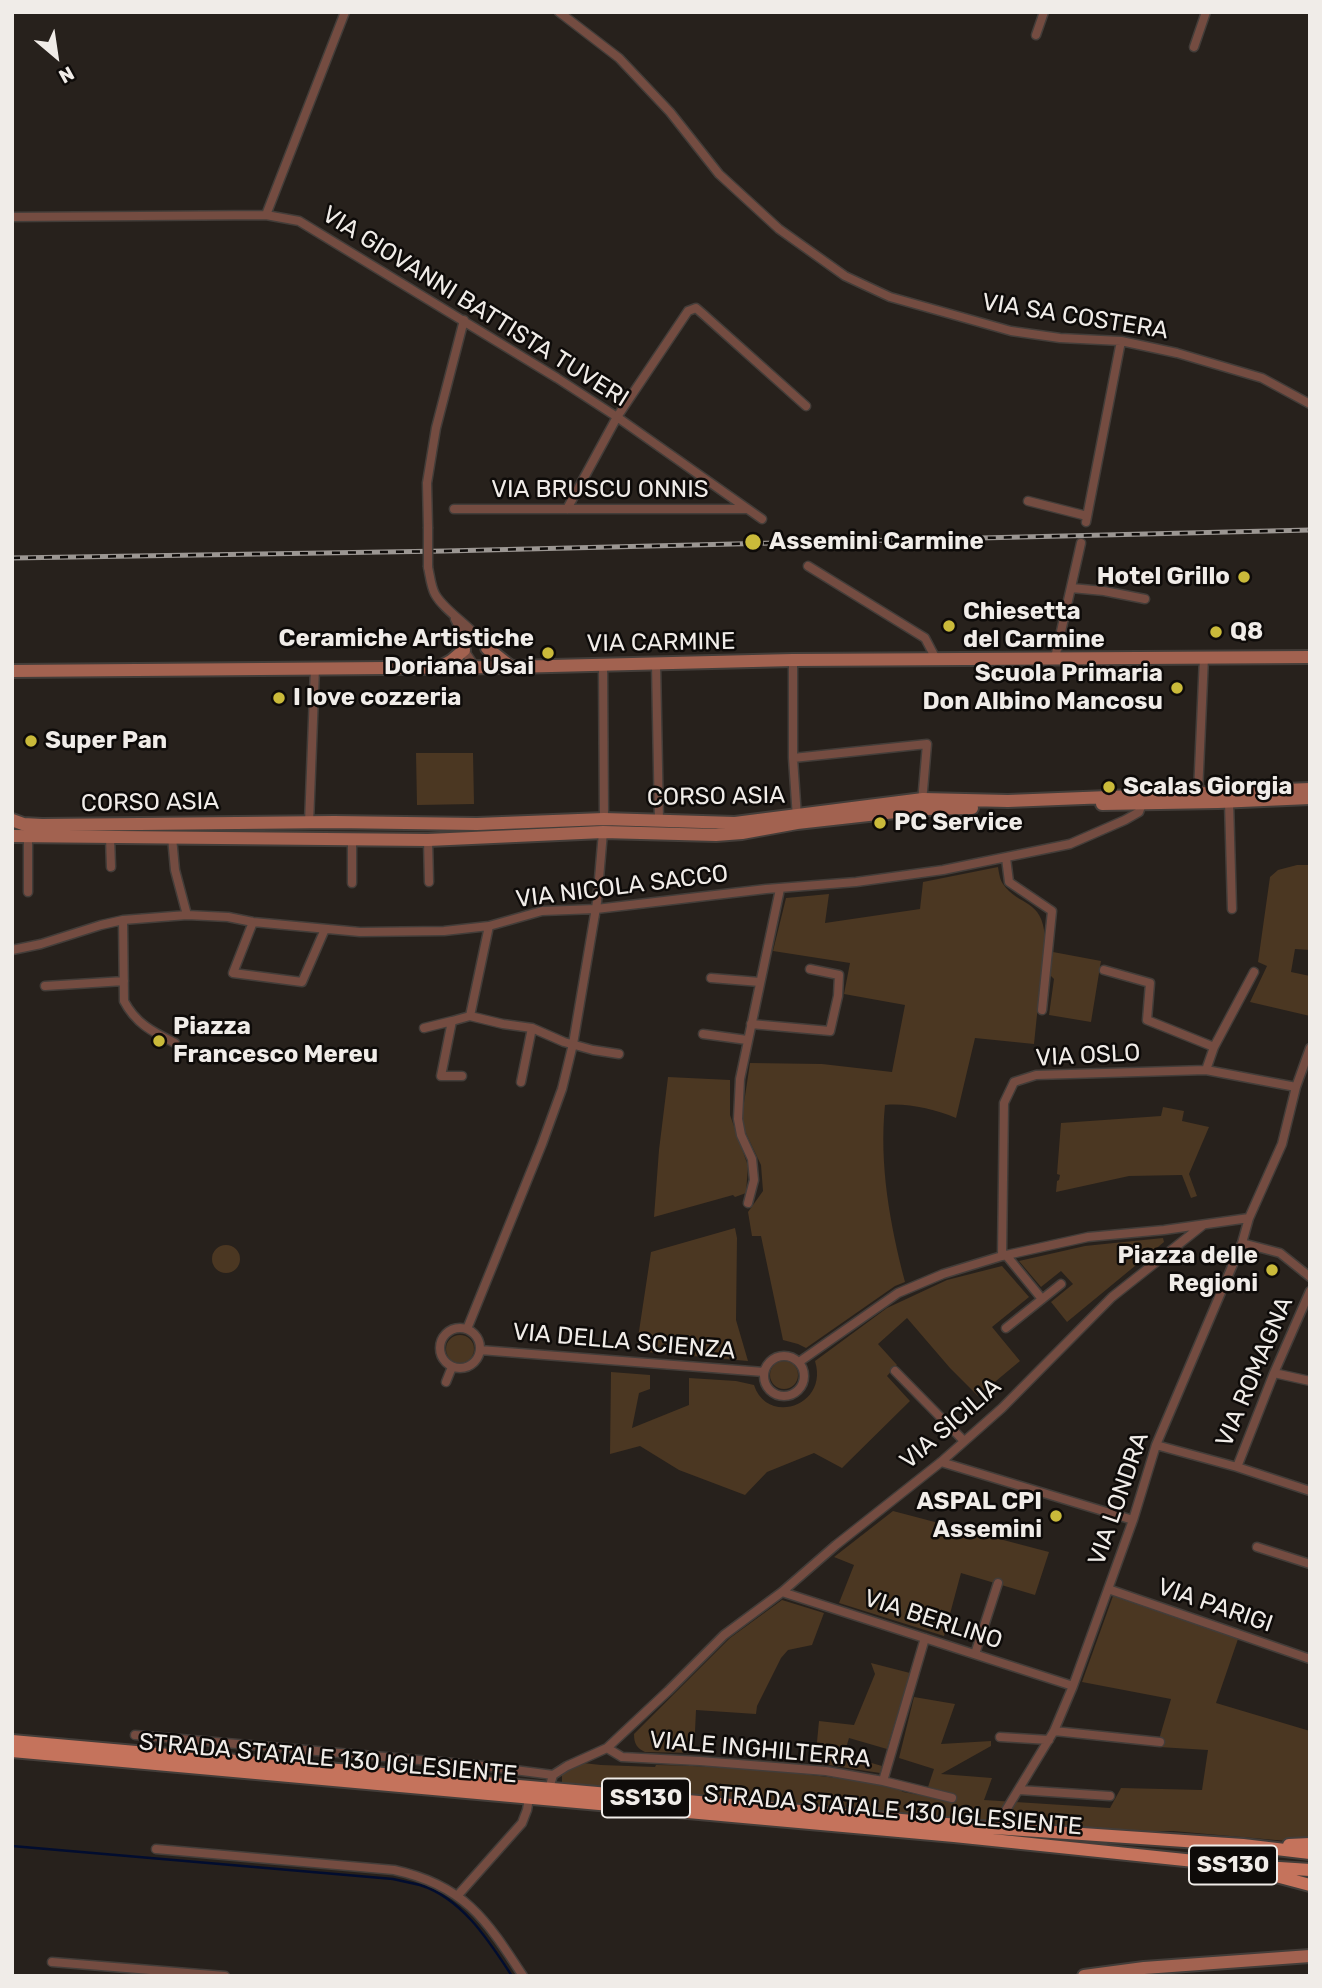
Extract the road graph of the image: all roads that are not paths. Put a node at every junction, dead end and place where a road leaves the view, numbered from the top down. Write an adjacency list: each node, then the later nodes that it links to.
1 (345, 12): 7 (street)
2 (559, 12): 10 (street, VIA SA COSTERA)
3 (1044, 12): 5 (street)
4 (1206, 12): 6 (street)
5 (1036, 35)
6 (1194, 47)
7 (266, 215): 8 (street, VIA GIOVANNI BATTISTA TUVERI); 9 (street, VIA GIOVANNI BATTISTA TUVERI)
8 (12, 218)
9 (464, 320): 13 (street, VIA GIOVANNI BATTISTA TUVERI); 23 (street, bridge)
10 (1121, 341): 11 (street, VIA SA COSTERA); 14 (street)
11 (1310, 404)
12 (806, 406): 13 (street)
13 (617, 417): 16 (street); 17 (street, VIA GIOVANNI BATTISTA TUVERI)
14 (1028, 501)
15 (454, 509): 16 (street, VIA BRUSCU ONNIS)
16 (567, 509): 17 (street, VIA BRUSCU ONNIS)
17 (746, 509): 18 (street, VIA GIOVANNI BATTISTA TUVERI)
18 (762, 519)
19 (1082, 543): 21 (street)
20 (808, 566): 29 (street)
21 (1071, 588): 22 (street); 28 (street)
22 (1144, 598)
23 (453, 615): 24 (street); 25 (street)
24 (487, 648): 35 (street); 36 (street)
25 (464, 650): 33 (street); 34 (street)
26 (1204, 657): 27 (street, VIA CARMINE); 28 (street, VIA CARMINE); 41 (street)
27 (1310, 657)
28 (1055, 658): 29 (street, VIA CARMINE)
29 (936, 659): 30 (street, VIA CARMINE)
30 (793, 660): 31 (street, VIA CARMINE); 39 (street)
31 (656, 664): 32 (street, VIA CARMINE); 48 (street)
32 (603, 665): 36 (street, VIA CARMINE); 50 (street)
33 (438, 667): 34 (street, VIA CARMINE); 37 (street, VIA CARMINE)
34 (475, 667): 35 (street, VIA CARMINE)
35 (489, 667): 36 (street, VIA CARMINE)
36 (511, 667)
37 (316, 668): 38 (street, VIA CARMINE); 49 (street)
38 (12, 671)
39 (793, 758): 45 (street); 46 (street)
40 (1310, 789): 41 (street)
41 (1198, 793): 43 (street)
42 (1310, 798): 44 (street)
43 (1143, 799): 44 (street); 45 (street); 57 (street, VIA NICOLA SACCO)
44 (1228, 802): 64 (street)
45 (922, 804): 46 (street)
46 (797, 819): 48 (street, CORSO ASIA); 50 (street, CORSO ASIA)
47 (12, 820): 49 (street, CORSO ASIA)
48 (659, 821): 50 (street, CORSO ASIA)
49 (309, 823): 50 (street, CORSO ASIA)
50 (604, 826): 56 (street, CORSO ASIA); 63 (street)
51 (12, 836): 54 (street, CORSO ASIA)
52 (110, 836): 53 (street, CORSO ASIA); 54 (street, CORSO ASIA); 58 (street)
53 (172, 836): 55 (street, CORSO ASIA); 65 (street)
54 (28, 837): 62 (street)
55 (352, 840): 56 (street, CORSO ASIA); 60 (street)
56 (428, 840): 59 (street)
57 (1006, 858): 61 (street, VIA NICOLA SACCO); 78 (street)
58 (111, 867)
59 (429, 882)
60 (352, 883)
61 (780, 889): 63 (street, VIA NICOLA SACCO); 76 (street)
62 (28, 892)
63 (596, 909): 68 (street, VIA NICOLA SACCO); 87 (street)
64 (1233, 909)
65 (187, 915): 66 (street, VIA NICOLA SACCO); 67 (street, VIA NICOLA SACCO)
66 (123, 920): 70 (street, VIA NICOLA SACCO); 75 (street)
67 (253, 922): 69 (street, VIA NICOLA SACCO); 69 (street)
68 (489, 926): 69 (street, VIA NICOLA SACCO); 79 (street)
69 (325, 929)
70 (12, 950)
71 (810, 969): 81 (street)
72 (1104, 970): 88 (street)
73 (1254, 972): 88 (street)
74 (711, 978): 76 (street)
75 (124, 981): 77 (street); 86 (street)
76 (760, 982): 81 (street)
77 (45, 986)
78 (1042, 1010)
79 (470, 1016): 80 (street); 83 (street)
80 (452, 1021): 82 (street); 92 (street)
81 (751, 1024): 85 (street)
82 (424, 1028)
83 (532, 1028): 87 (street); 93 (street)
84 (704, 1034): 85 (street)
85 (747, 1040): 95 (street)
86 (175, 1043)
87 (573, 1044): 90 (street); 107 (street)
88 (1214, 1048): 91 (street)
89 (1310, 1048): 94 (street)
90 (619, 1054)
91 (1206, 1070): 94 (street, VIA OSLO); 101 (street, VIA OSLO)
92 (462, 1076)
93 (521, 1082)
94 (1296, 1087): 96 (street)
95 (748, 1203)
96 (1249, 1218): 97 (street, VIA SICILIA); 99 (street, VIA LONDRA)
97 (1203, 1225): 98 (street); 100 (street, VIA SICILIA)
98 (1164, 1230): 100 (street); 101 (street)
99 (1242, 1242): 102 (street); 117 (street, VIA LONDRA)
100 (1173, 1248): 116 (street, VIA SICILIA)
101 (1004, 1255): 105 (street); 109 (street)
102 (1310, 1277)
103 (1061, 1284): 105 (street)
104 (1310, 1291): 113 (street, VIA ROMAGNA)
105 (1042, 1299): 106 (street)
106 (1006, 1328)
107 (467, 1329): 108 (street); 110 (street)
108 (480, 1350): 110 (street); 112 (street, VIA DELLA SCIENZA)
109 (799, 1362): 112 (street); 112 (street)
110 (452, 1367): 115 (street)
111 (895, 1371): 116 (street)
112 (764, 1372)
113 (1273, 1373): 114 (street); 119 (street, VIA ROMAGNA)
114 (1310, 1381)
115 (446, 1382)
116 (964, 1441): 118 (street, VIA SICILIA)
117 (1156, 1445): 119 (street); 121 (street, VIA LONDRA)
118 (941, 1462): 121 (street); 126 (street, VIA SICILIA)
119 (1237, 1467): 120 (street)
120 (1310, 1491)
121 (1133, 1520): 125 (street, VIA LONDRA)
122 (1257, 1547): 123 (street)
123 (1310, 1564)
124 (998, 1583): 128 (street)
125 (1108, 1589): 129 (street, VIA PARIGI); 130 (street, VIA LONDRA)
126 (782, 1592): 127 (street, VIA BERLINO); 137 (street, VIA SICILIA)
127 (925, 1638): 128 (street, VIA BERLINO); 140 (street)
128 (975, 1654): 130 (street, VIA BERLINO)
129 (1310, 1659)
130 (1073, 1686): 131 (street, VIA LONDRA)
131 (1054, 1731): 134 (street, VIA LONDRA); 136 (street)
132 (135, 1735): 139 (street)
133 (1000, 1737): 134 (street)
134 (1049, 1740): 142 (street, VIA LONDRA)
135 (12, 1741): 141 (main road, STRADA STATALE 130 IGLESIENTE / SS130)
136 (1160, 1742)
137 (607, 1748): 139 (street, VIA SICILIA); 140 (street, VIALE INGHILTERRA)
138 (12, 1751): 144 (main road, STRADA STATALE 130 IGLESIENTE / SS130)
139 (553, 1775): 141 (street)
140 (884, 1781): 145 (street, VIALE INGHILTERRA)
141 (549, 1789): 148 (main road, STRADA STATALE 130 IGLESIENTE / SS130)
142 (1019, 1790): 143 (street); 146 (street, VIA LONDRA)
143 (1110, 1796)
144 (529, 1798): 151 (main road, STRADA STATALE 130 IGLESIENTE / SS130); 154 (street)
145 (952, 1798)
146 (1006, 1810)
147 (1310, 1844): 148 (main road)
148 (1243, 1845): 150 (main road, STRADA STATALE 130 IGLESIENTE / SS130)
149 (156, 1849): 154 (street)
150 (1310, 1853)
151 (1233, 1865): 152 (main road, STRADA STATALE 130 IGLESIENTE / SS130); 153 (main road)
152 (1310, 1870)
153 (1310, 1885)
154 (458, 1895): 158 (street)
155 (1310, 1956): 159 (street)
156 (52, 1962): 157 (street)
157 (225, 1976)
158 (523, 1976)
159 (1084, 1976)

